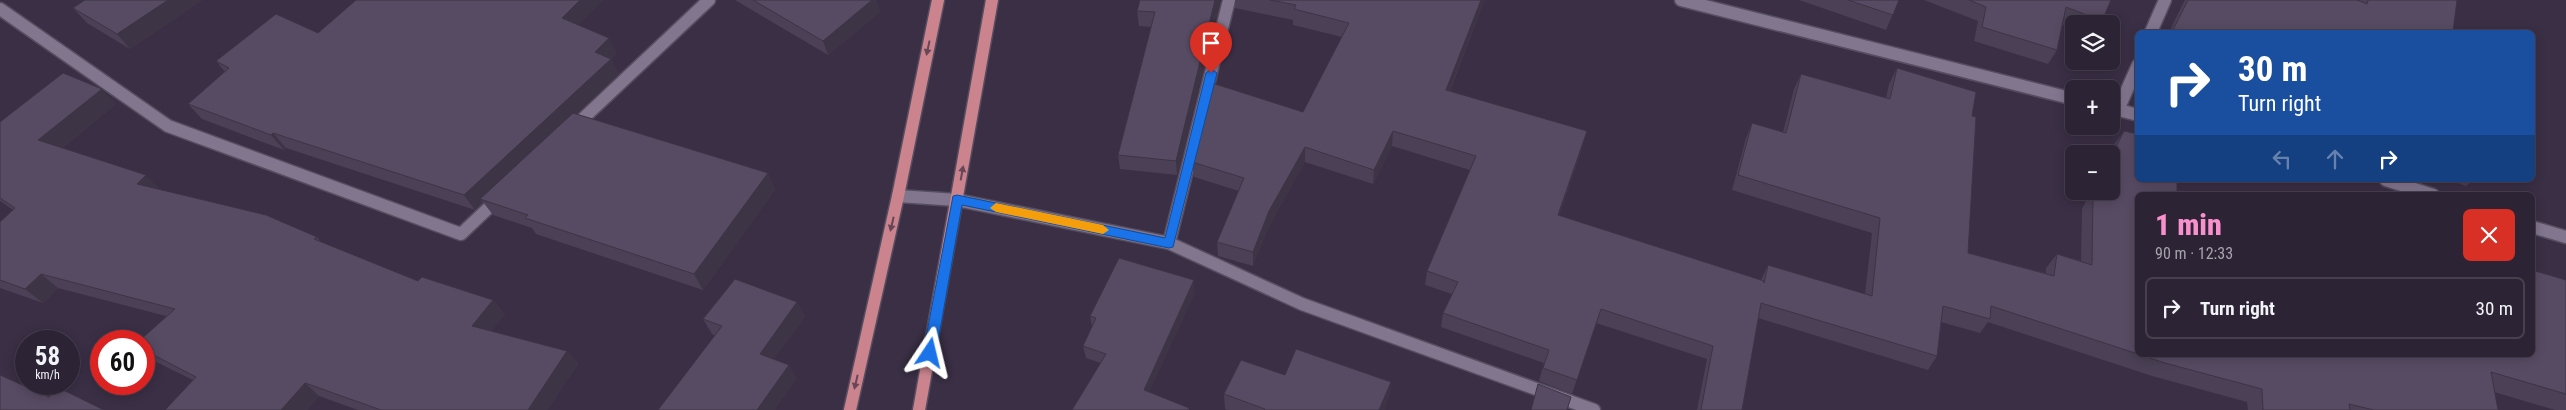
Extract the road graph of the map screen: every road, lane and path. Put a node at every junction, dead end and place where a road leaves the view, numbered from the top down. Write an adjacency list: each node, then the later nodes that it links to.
1 (709, 0): 14 (street)
2 (938, 0): 18 (main road, one-way to 18)
3 (992, 0): 19 (main road, one-way to 3)
4 (1229, 0): 22 (street)
5 (1681, 0): 10 (street)
6 (2165, 0): 8 (street)
7 (0, 9): 16 (street)
8 (2152, 30)
9 (2135, 71): 11 (street)
10 (2065, 97)
11 (2120, 99)
12 (2120, 110): 13 (street)
13 (2135, 114)
14 (567, 134)
15 (2392, 182): 17 (street)
16 (511, 187)
17 (2424, 192)
18 (898, 196): 19 (street); 23 (main road, one-way to 23)
19 (957, 200): 22 (street); 24 (main road)
20 (2535, 228): 21 (street)
21 (2566, 238)
22 (1169, 243): 25 (street)
23 (850, 410)
24 (919, 410)
25 (1594, 410)

